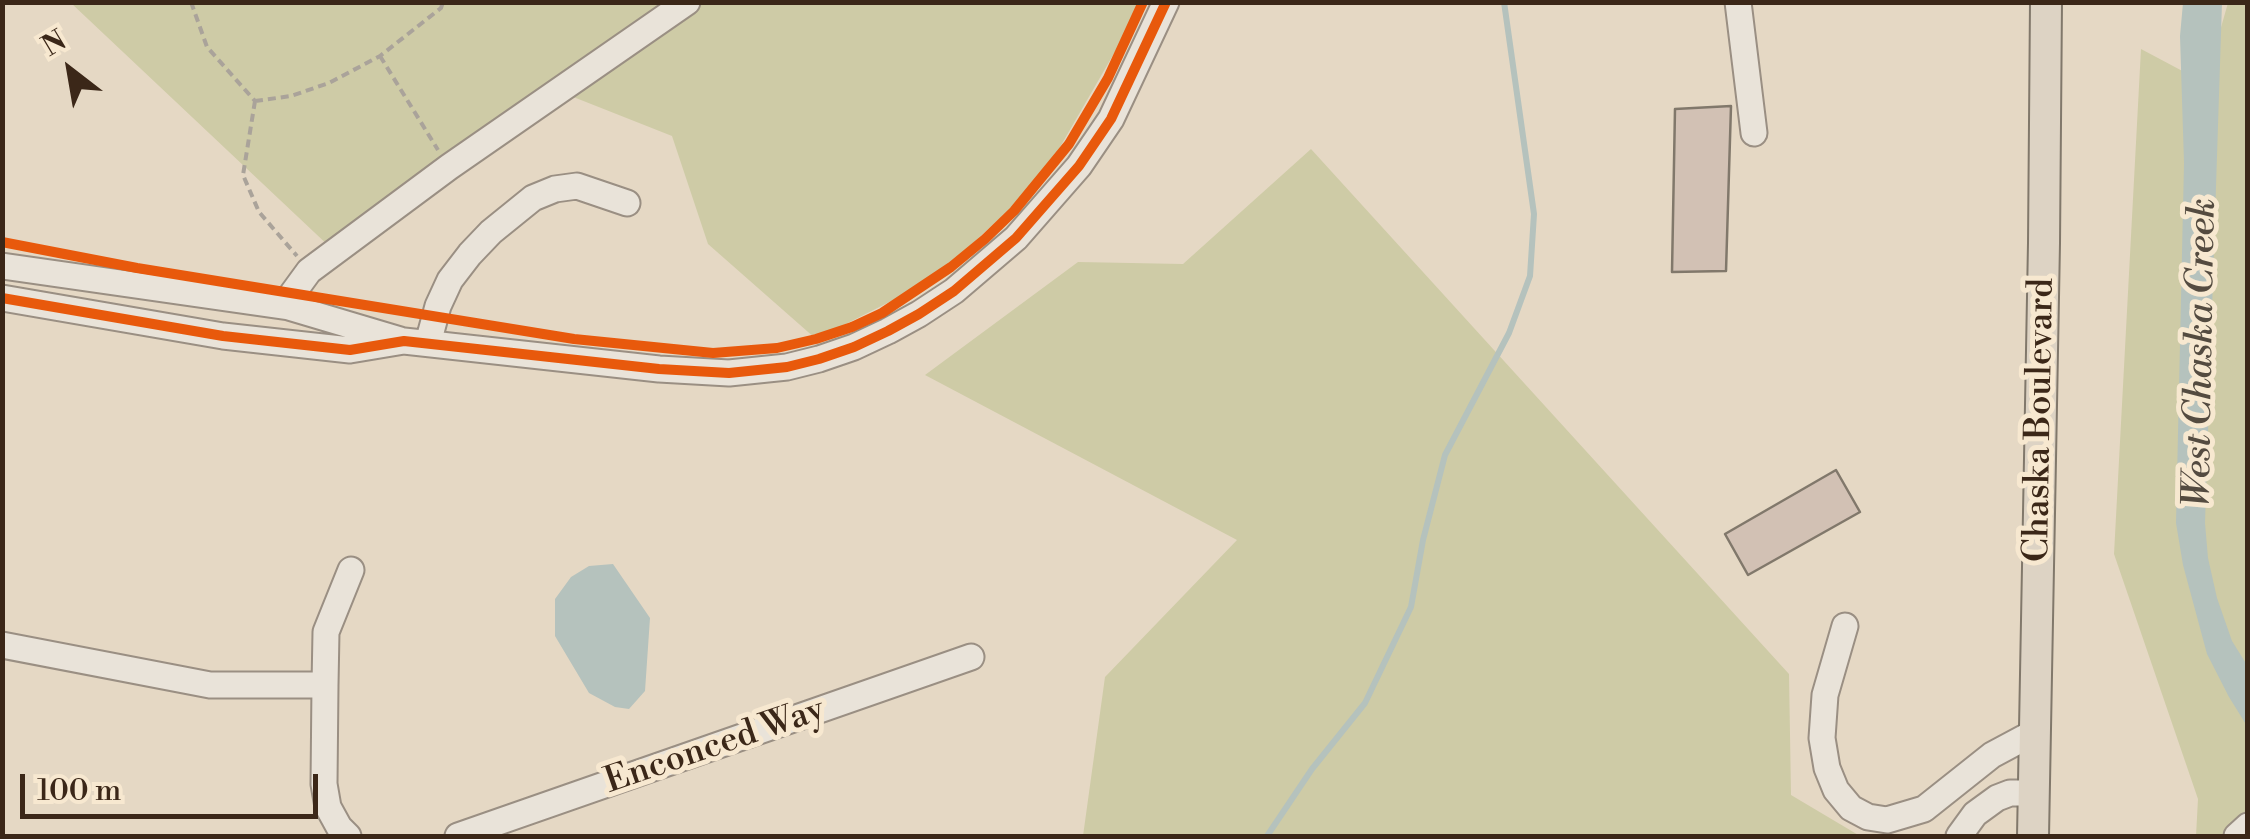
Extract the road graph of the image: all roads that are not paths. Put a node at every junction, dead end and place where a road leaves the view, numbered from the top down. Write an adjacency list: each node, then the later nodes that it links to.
1 (687, 2): 9 (street)
2 (1166, 2): 10 (street)
3 (1738, 2): 5 (street)
4 (2046, 2): 16 (main road, Chaska Boulevard)
5 (1754, 133)
6 (627, 203): 10 (street)
7 (2, 266): 9 (street)
8 (2, 298): 10 (street)
9 (289, 307): 10 (street)
10 (416, 342)
11 (351, 570): 15 (street)
12 (1846, 626): 16 (street)
13 (2, 645): 15 (street)
14 (972, 657): 20 (street, Enconced Way)
15 (325, 685): 19 (street)
16 (2035, 732): 17 (main road, Chaska Boulevard)
17 (2034, 793): 21 (street); 22 (main road, Chaska Boulevard)
18 (2248, 826): 23 (street)
19 (348, 836)
20 (458, 836)
21 (1959, 836)
22 (2033, 836)
23 (2236, 836)

